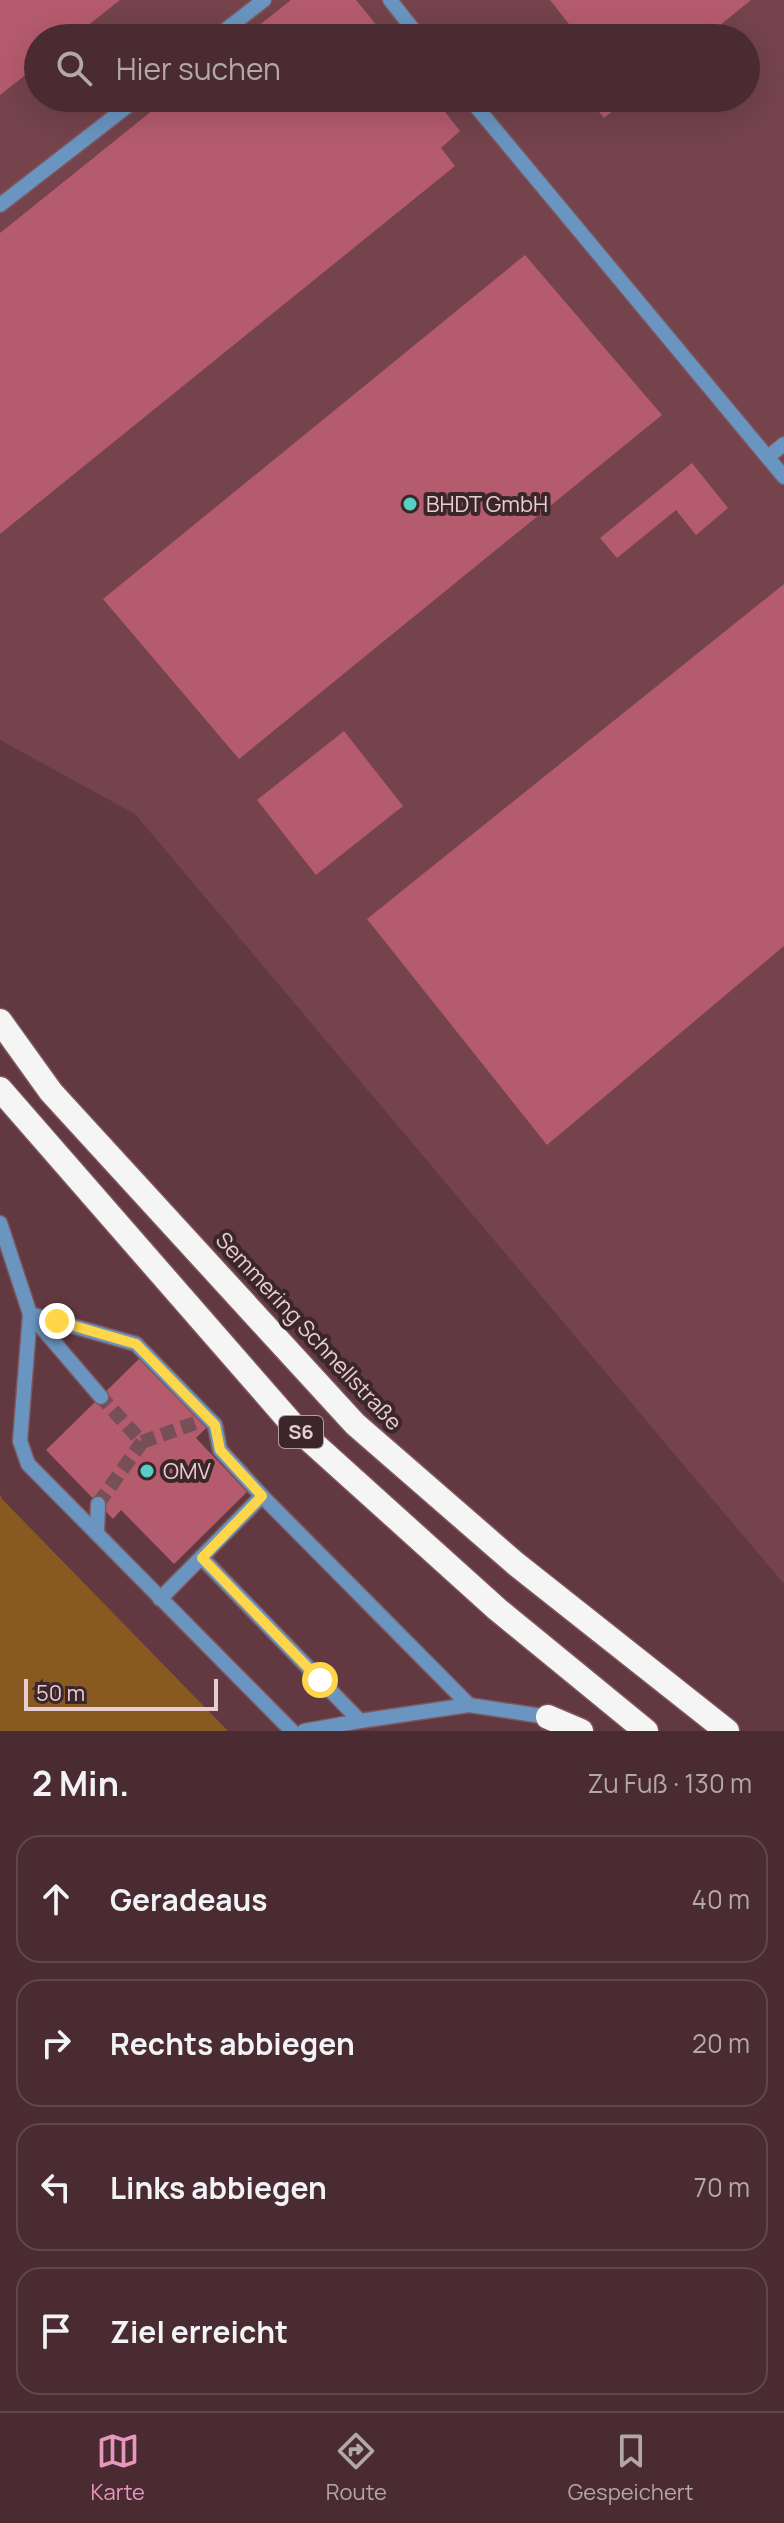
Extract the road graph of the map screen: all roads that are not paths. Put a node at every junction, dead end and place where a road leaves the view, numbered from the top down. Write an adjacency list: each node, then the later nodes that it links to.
1 (264, 0): 3 (lane)
2 (390, 0): 4 (lane)
3 (233, 24)
4 (409, 24)
5 (120, 112): 7 (lane)
6 (481, 112): 9 (lane)
7 (0, 205)
8 (784, 444): 9 (lane)
9 (768, 457): 10 (lane)
10 (784, 477)
11 (0, 1021): 28 (highway, Semmering Schnellstraße / S6)
12 (0, 1089): 27 (highway, S6)
13 (0, 1223): 14 (lane)
14 (30, 1314): 15 (lane); 16 (lane); 18 (lane)
15 (101, 1397)
16 (262, 1496): 19 (lane); 21 (lane)
17 (98, 1504): 18 (lane)
18 (97, 1533): 20 (lane)
19 (202, 1558): 20 (lane); 23 (lane)
20 (160, 1599): 24 (lane)
21 (469, 1705): 22 (lane); 23 (lane)
22 (548, 1717): 26 (highway)
23 (360, 1721): 25 (lane)
24 (292, 1731)
25 (304, 1731)
26 (581, 1731)
27 (646, 1731)
28 (727, 1731)

